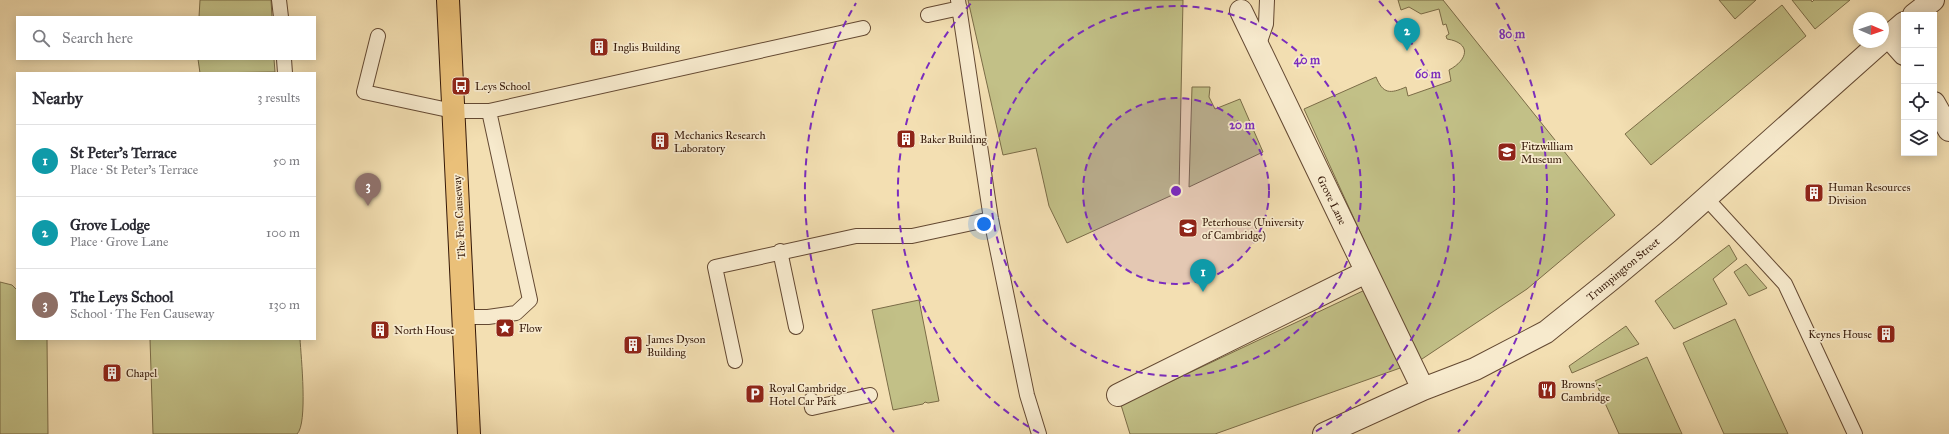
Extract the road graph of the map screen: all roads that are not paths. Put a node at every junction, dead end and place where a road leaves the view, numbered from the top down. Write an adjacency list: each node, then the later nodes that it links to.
1 (279, 0): 9 (lane)
2 (448, 0): 19 (main road, The Fen Causeway)
3 (1267, 0): 13 (lane)
4 (1933, 0): 7 (street)
5 (959, 4): 8 (lane); 23 (lane)
6 (1241, 11): 13 (street, Grove Lane)
7 (1918, 12)
8 (928, 15)
9 (281, 16)
10 (863, 28): 20 (lane)
11 (378, 36): 19 (lane)
12 (1889, 36): 15 (street)
13 (1258, 47): 25 (street, Grove Lane)
14 (1875, 48): 22 (street, Trumpington Street)
15 (1901, 50)
16 (284, 60): 17 (lane)
17 (285, 72)
18 (1937, 108): 21 (street)
19 (453, 111): 20 (lane); 26 (main road, The Fen Causeway)
20 (489, 111): 26 (lane)
21 (1949, 130)
22 (1706, 198): 29 (street, Trumpington Street); 36 (lane)
23 (991, 219): 24 (lane); 34 (lane)
24 (780, 251): 27 (lane); 28 (lane)
25 (1366, 272): 29 (street, Grove Lane); 30 (street)
26 (464, 317): 33 (main road, The Fen Causeway)
27 (796, 326)
28 (735, 361)
29 (1423, 389): 35 (street, Trumpington Street)
30 (1118, 394)
31 (870, 395): 32 (lane)
32 (811, 400)
33 (469, 434)
34 (1039, 434)
35 (1324, 434)
36 (1855, 434)

